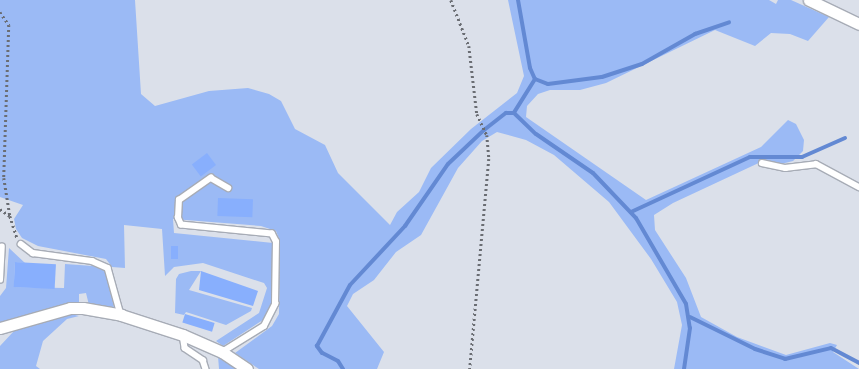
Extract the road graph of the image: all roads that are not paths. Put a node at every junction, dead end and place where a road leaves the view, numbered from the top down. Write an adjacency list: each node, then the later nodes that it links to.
1 (809, 0): 2 (street)
2 (859, 24)
3 (762, 163): 4 (lane)
4 (859, 187)
5 (228, 188): 12 (lane)
6 (21, 244): 9 (lane)
7 (2, 247): 8 (lane)
8 (0, 280)
9 (121, 314): 10 (street); 11 (street)
10 (0, 328)
11 (183, 335): 12 (street); 13 (lane)
12 (222, 352): 14 (street)
13 (206, 369)
14 (247, 369)

